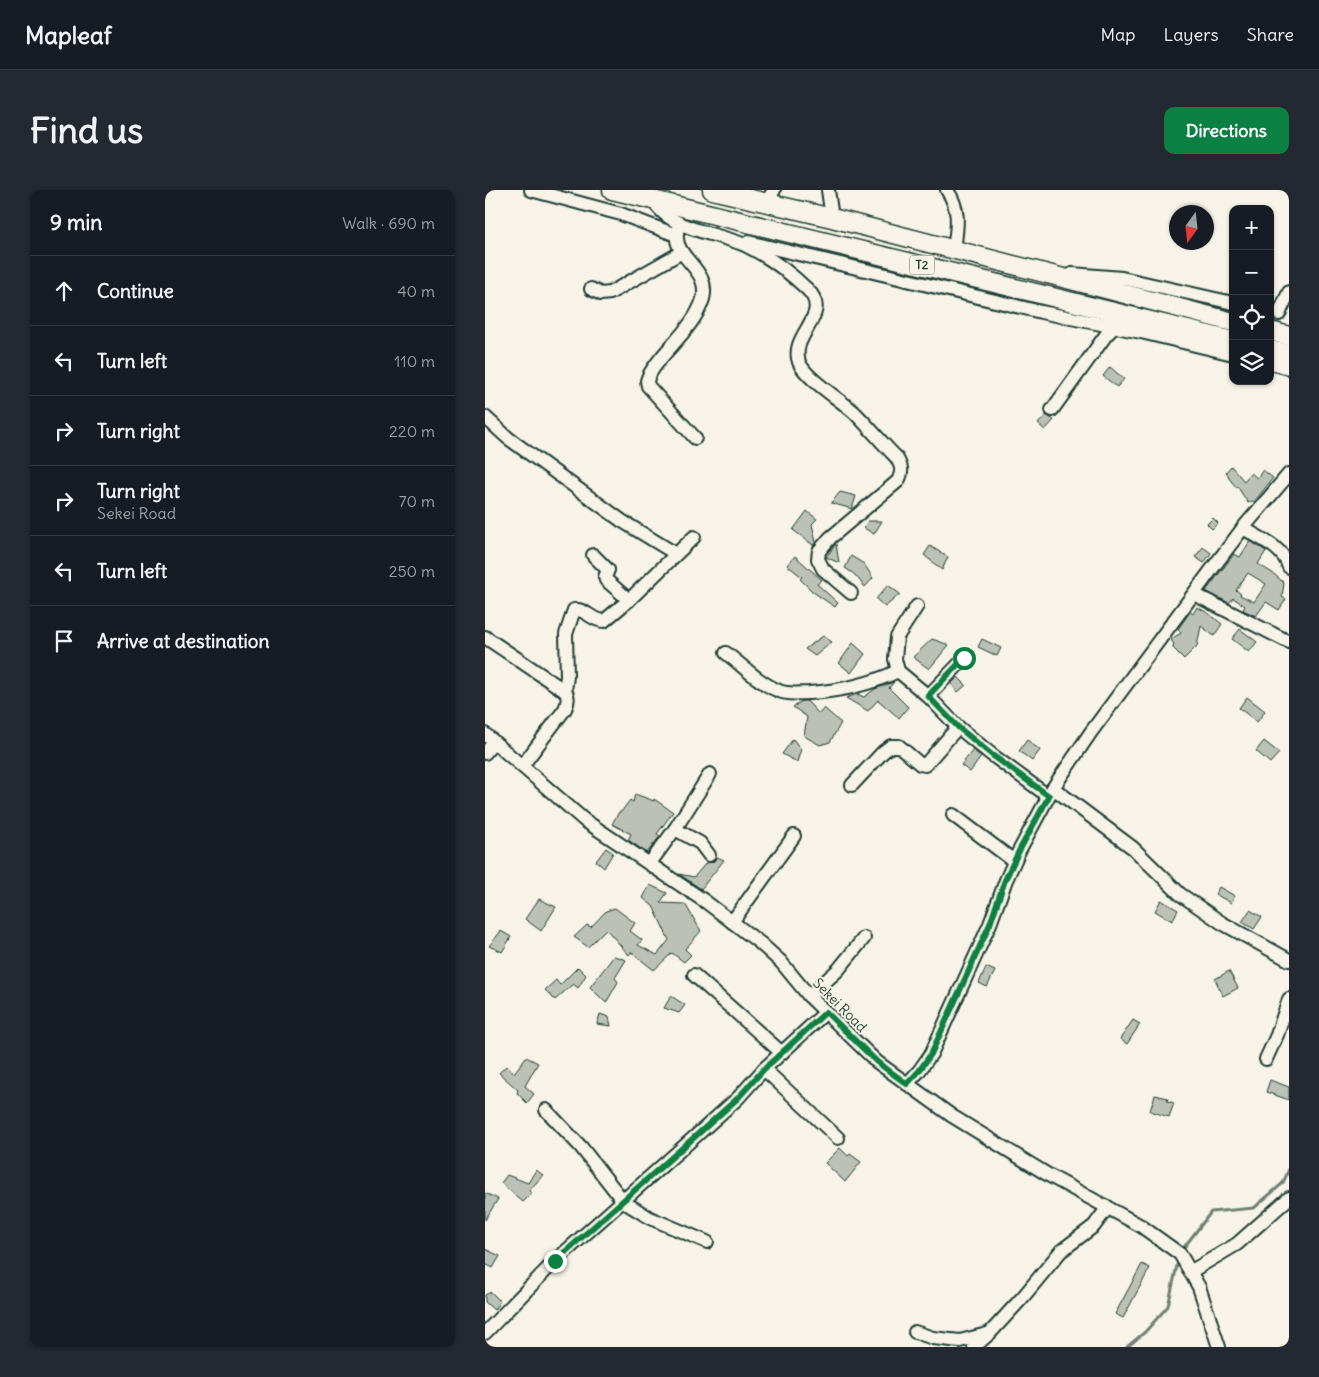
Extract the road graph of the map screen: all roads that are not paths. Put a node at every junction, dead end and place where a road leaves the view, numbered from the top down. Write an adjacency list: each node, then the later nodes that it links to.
1 (531, 190): 9 (street)
2 (612, 190): 7 (highway, T2)
3 (712, 190): 6 (highway, T2)
4 (828, 190): 8 (street)
5 (947, 190): 11 (street)
6 (770, 197): 8 (highway, T2)
7 (651, 199): 9 (street); 22 (highway, T2)
8 (832, 218): 11 (highway, T2)
9 (678, 229): 10 (street); 12 (street)
10 (715, 234): 19 (street); 37 (street)
11 (953, 250): 13 (highway, T2)
12 (682, 252): 14 (street); 30 (street)
13 (1040, 272): 16 (street); 18 (highway, T2)
14 (591, 289)
15 (1289, 292): 17 (street)
16 (1229, 302)
17 (1279, 315)
18 (1229, 321)
19 (1115, 326): 24 (street); 28 (street)
20 (1274, 332): 21 (highway)
21 (1289, 336)
22 (1229, 340)
23 (1274, 351): 25 (highway)
24 (1229, 353)
25 (1289, 354)
26 (1274, 364): 27 (street)
27 (1289, 368)
28 (1052, 410)
29 (485, 417): 34 (street)
30 (695, 438)
31 (1289, 474): 32 (street)
32 (1243, 528): 36 (street); 38 (street)
33 (695, 537): 34 (street)
34 (676, 554): 39 (street)
35 (593, 555): 39 (street)
36 (1289, 567)
37 (851, 593)
38 (1194, 594): 42 (street); 54 (street)
39 (629, 600): 46 (street)
40 (917, 606): 45 (street)
41 (485, 637): 46 (street)
42 (1289, 642)
43 (726, 653): 45 (street)
44 (964, 658): 47 (street)
45 (898, 671): 47 (street)
46 (565, 691): 51 (street)
47 (928, 696): 48 (street)
48 (958, 727): 53 (street); 54 (street)
49 (489, 738): 50 (street); 51 (street, Sekei Road)
50 (485, 753)
51 (522, 766): 60 (street, Sekei Road)
52 (710, 774): 56 (street)
53 (852, 785)
54 (1051, 792): 59 (street); 63 (street)
55 (953, 815): 59 (street)
56 (675, 829): 58 (street); 60 (street)
57 (794, 836): 61 (street)
58 (709, 855)
59 (1014, 861): 71 (street)
60 (650, 863): 61 (street, Sekei Road)
61 (732, 922): 65 (street, Sekei Road)
62 (864, 938): 65 (street)
63 (1289, 960)
64 (694, 976): 68 (street)
65 (809, 996): 67 (street, Sekei Road)
66 (1289, 999): 69 (street)
67 (826, 1012): 68 (street); 71 (street, Sekei Road)
68 (782, 1053): 70 (street)
69 (1266, 1059)
70 (764, 1069): 73 (street); 75 (street)
71 (907, 1084): 76 (street, Sekei Road)
72 (546, 1110): 75 (street)
73 (838, 1138)
74 (1289, 1198): 78 (street)
75 (624, 1202): 77 (street); 80 (street)
76 (1108, 1207): 78 (street, Sekei Road); 81 (street)
77 (707, 1242)
78 (1190, 1272): 83 (street, Sekei Road)
79 (915, 1332): 81 (street)
80 (485, 1333)
81 (989, 1333): 82 (street)
82 (973, 1347)
83 (1219, 1347)

